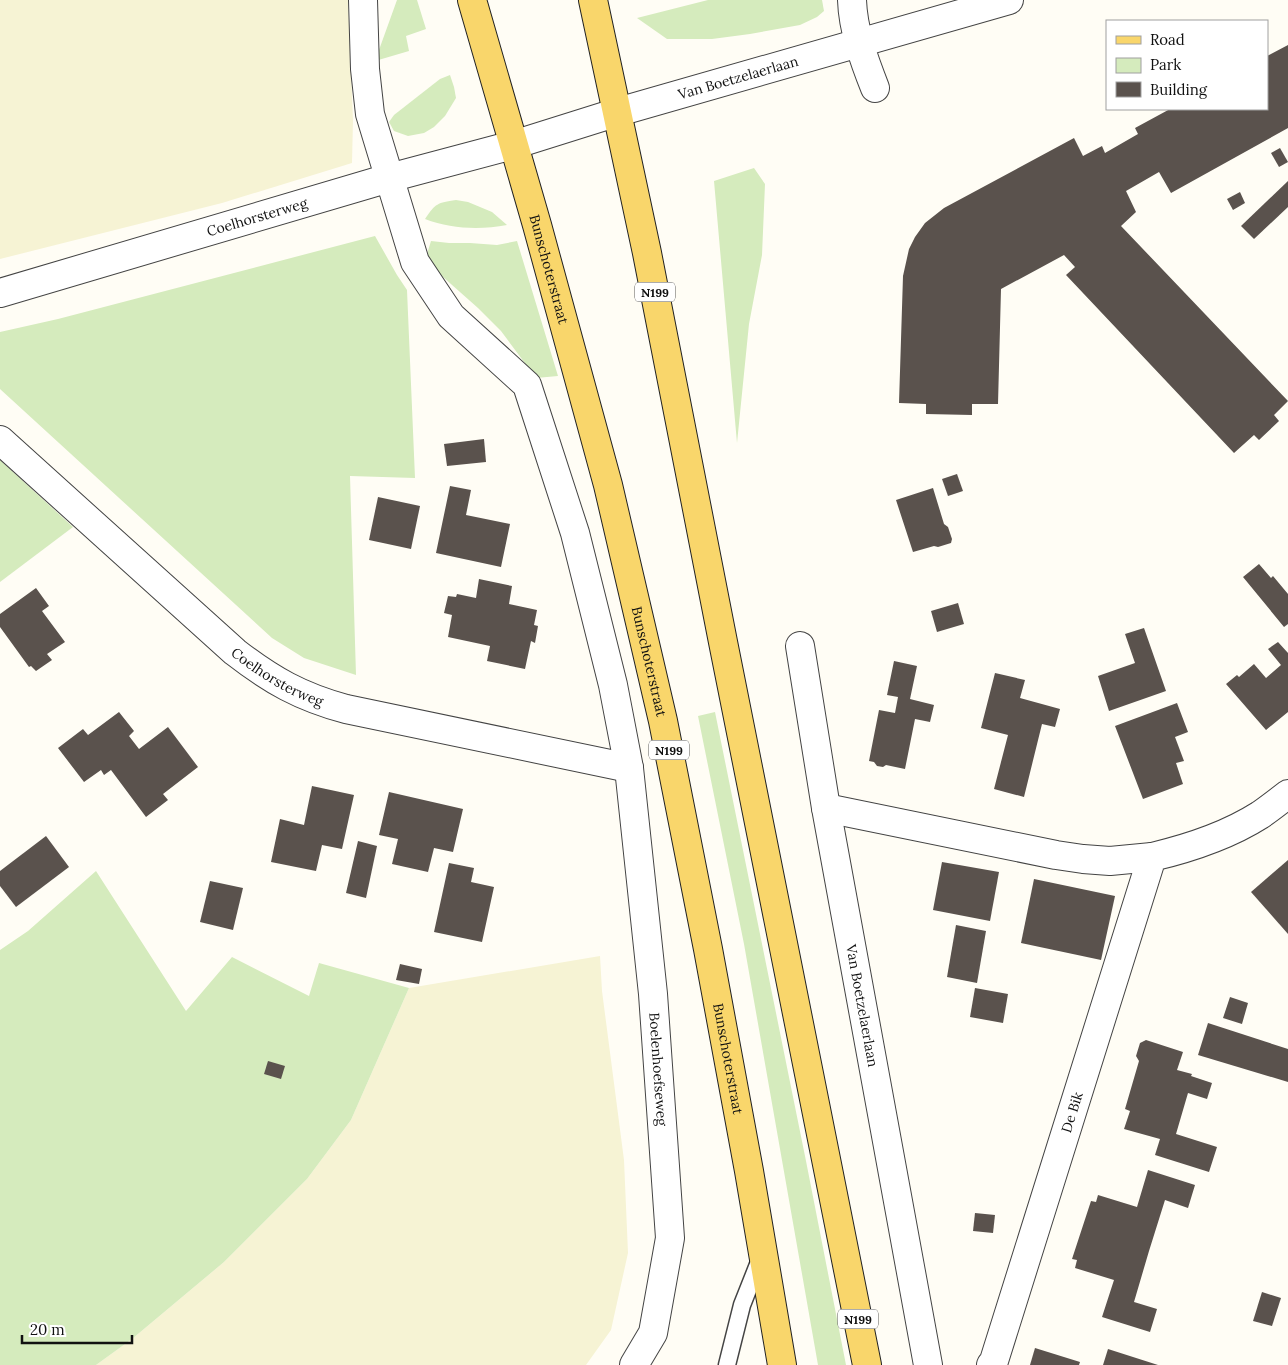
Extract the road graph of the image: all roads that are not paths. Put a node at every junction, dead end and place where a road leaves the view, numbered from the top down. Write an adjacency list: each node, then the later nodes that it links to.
1 (363, 0): 10 (street)
2 (472, 0): 9 (main road, Bunschoterstraat / N199)
3 (593, 0): 8 (main road, N199)
4 (852, 0): 6 (street)
5 (1008, 0): 6 (street, Van Boetzelaerlaan)
6 (860, 44): 7 (street); 8 (street, Van Boetzelaerlaan)
7 (875, 88)
8 (618, 112): 9 (street, Van Boetzelaerlaan); 22 (main road, N199)
9 (513, 144): 10 (street, Coelhorsterweg); 18 (main road, Bunschoterstraat / N199)
10 (389, 178): 11 (street, Coelhorsterweg); 14 (street)
11 (0, 293)
12 (0, 440): 14 (street, Coelhorsterweg)
13 (800, 646): 16 (street, Van Boetzelaerlaan)
14 (629, 768): 19 (street, Boelenhoefseweg)
15 (1288, 794): 17 (street)
16 (826, 808): 17 (street); 23 (street, Van Boetzelaerlaan)
17 (1152, 857): 24 (street, De Bik)
18 (763, 1253): 20 (lane); 21 (main road, Bunschoterstraat / N199)
19 (634, 1365)
20 (727, 1365)
21 (782, 1365)
22 (867, 1365)
23 (928, 1365)
24 (990, 1365)

